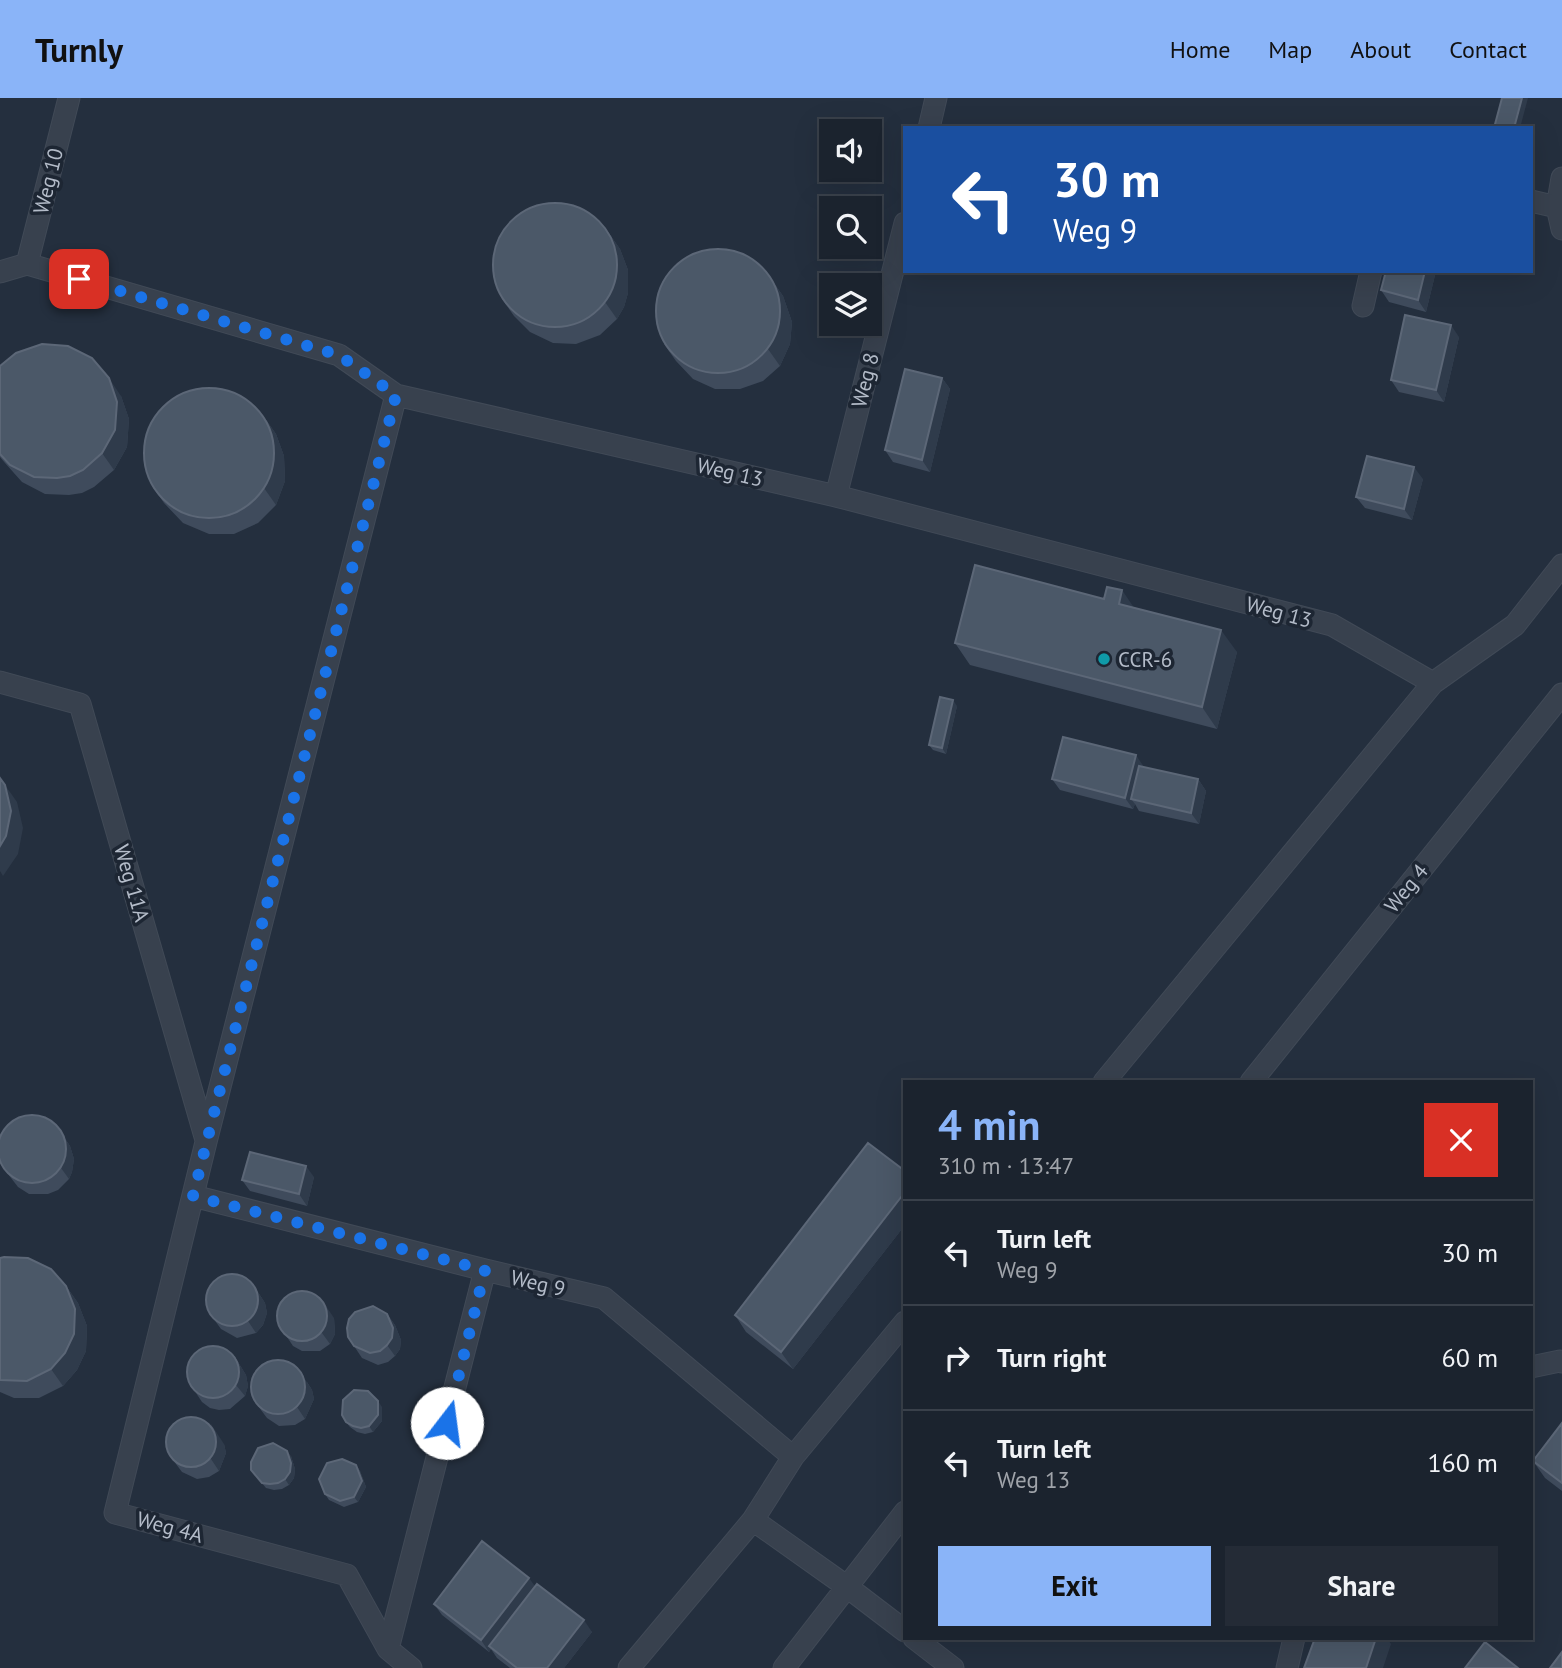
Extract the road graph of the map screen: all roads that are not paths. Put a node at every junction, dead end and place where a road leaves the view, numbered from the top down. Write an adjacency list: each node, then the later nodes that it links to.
1 (69, 98): 9 (lane, Weg 10)
2 (936, 98): 3 (lane)
3 (929, 126)
4 (1562, 178): 6 (lane)
5 (1533, 201): 6 (lane)
6 (1557, 207): 7 (lane)
7 (1562, 229)
8 (903, 231): 14 (lane, Weg 8)
9 (27, 264): 10 (lane); 13 (lane, Weg 13)
10 (0, 272)
11 (1371, 273): 12 (lane)
12 (1363, 306)
13 (396, 395): 14 (lane, Weg 13); 21 (lane)
14 (836, 496): 17 (lane, Weg 13)
15 (1562, 565): 17 (lane)
16 (0, 682): 21 (lane, Weg 11A)
17 (1433, 683): 19 (lane)
18 (1562, 694): 20 (lane, Weg 4)
19 (1106, 1080)
20 (1253, 1080)
21 (206, 1142): 22 (lane)
22 (193, 1196): 23 (lane, Weg 9); 34 (lane, Weg 4A)
23 (485, 1270): 27 (lane, Weg 9); 34 (lane)
24 (903, 1324): 27 (lane)
25 (1562, 1362): 26 (lane)
26 (1533, 1367)
27 (793, 1457): 29 (lane)
28 (903, 1515): 30 (lane)
29 (753, 1520): 30 (lane); 36 (lane)
30 (846, 1586): 31 (lane); 37 (lane)
31 (903, 1629)
32 (917, 1640): 38 (lane)
33 (1294, 1640): 39 (lane)
34 (388, 1649): 35 (lane, Weg 4A)
35 (411, 1668)
36 (629, 1668)
37 (784, 1668)
38 (953, 1668)
39 (1287, 1668)

